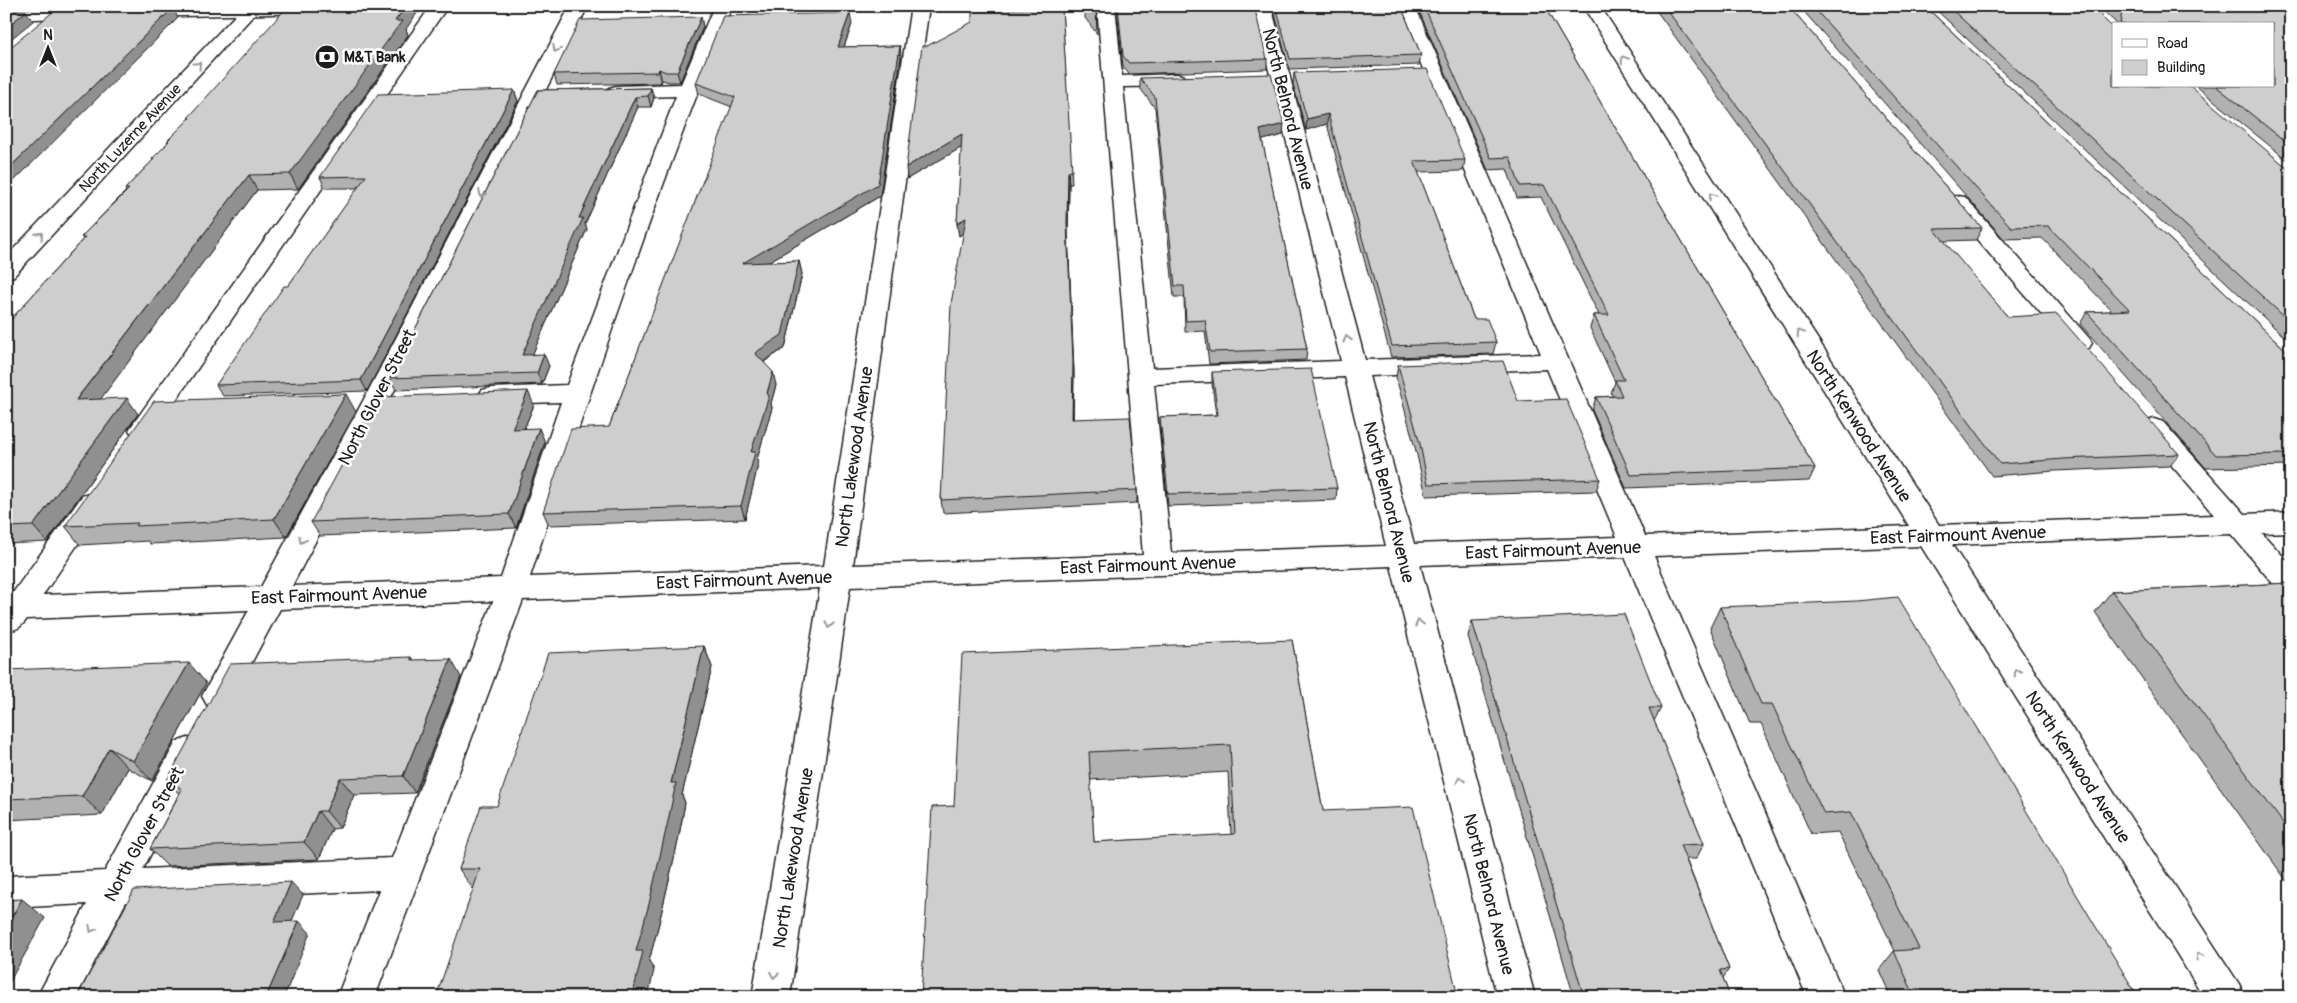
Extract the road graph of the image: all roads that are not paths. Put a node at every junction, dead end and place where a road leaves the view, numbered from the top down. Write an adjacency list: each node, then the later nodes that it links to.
1 (399, 6): 10 (street)
2 (440, 6): 32 (street)
3 (579, 6): 29 (street, North Glover Street, one-way to 29)
4 (722, 6): 18 (street)
5 (920, 6): 42 (street, North Lakewood Avenue)
6 (1106, 6): 17 (street)
7 (1262, 6): 24 (street, North Belnord Avenue, one-way to 7)
8 (1406, 6): 23 (street)
9 (1590, 6): 38 (street, North Kenwood Avenue, one-way to 9)
10 (252, 8): 11 (street); 21 (street, North Luzerne Avenue, one-way to 10)
11 (123, 12)
12 (104, 13): 13 (street)
13 (55, 14): 14 (street); 15 (street)
14 (6, 15)
15 (34, 32)
16 (1192, 80): 17 (street)
17 (1113, 82): 25 (street)
18 (688, 90): 19 (street); 26 (street)
19 (600, 93)
20 (1943, 186): 22 (street)
21 (6, 271)
22 (2094, 359)
23 (1556, 361): 24 (street); 39 (street)
24 (1355, 368): 25 (street); 40 (street, North Belnord Avenue)
25 (1140, 376): 41 (street)
26 (577, 393): 27 (street); 44 (street)
27 (472, 397)
28 (405, 400): 29 (street)
29 (376, 401): 30 (street); 45 (street, North Glover Street, one-way to 45)
30 (346, 402)
31 (187, 408): 32 (street)
32 (157, 409): 34 (street)
33 (2140, 412): 37 (street)
34 (129, 448)
35 (102, 488): 46 (street)
36 (2291, 522): 37 (street, East Fairmount Avenue)
37 (2238, 524): 38 (street, East Fairmount Avenue); 43 (street)
38 (1930, 536): 39 (street, East Fairmount Avenue); 55 (street, North Kenwood Avenue, one-way to 38)
39 (1635, 547): 40 (street, East Fairmount Avenue); 54 (street)
40 (1402, 556): 41 (street, East Fairmount Avenue); 53 (street, North Belnord Avenue, one-way to 40)
41 (1158, 564): 42 (street, East Fairmount Avenue)
42 (837, 576): 44 (street, East Fairmount Avenue); 52 (street, North Lakewood Avenue, one-way to 52)
43 (2291, 585)
44 (512, 589): 45 (street, East Fairmount Avenue); 47 (street)
45 (272, 598): 46 (street, East Fairmount Avenue); 48 (street, North Glover Street)
46 (10, 613)
47 (403, 873): 48 (street); 51 (street)
48 (115, 886): 49 (street); 50 (street, North Glover Street, one-way to 50)
49 (6, 892)
50 (56, 997)
51 (356, 997)
52 (771, 997)
53 (1516, 997)
54 (1826, 997)
55 (2226, 997)

